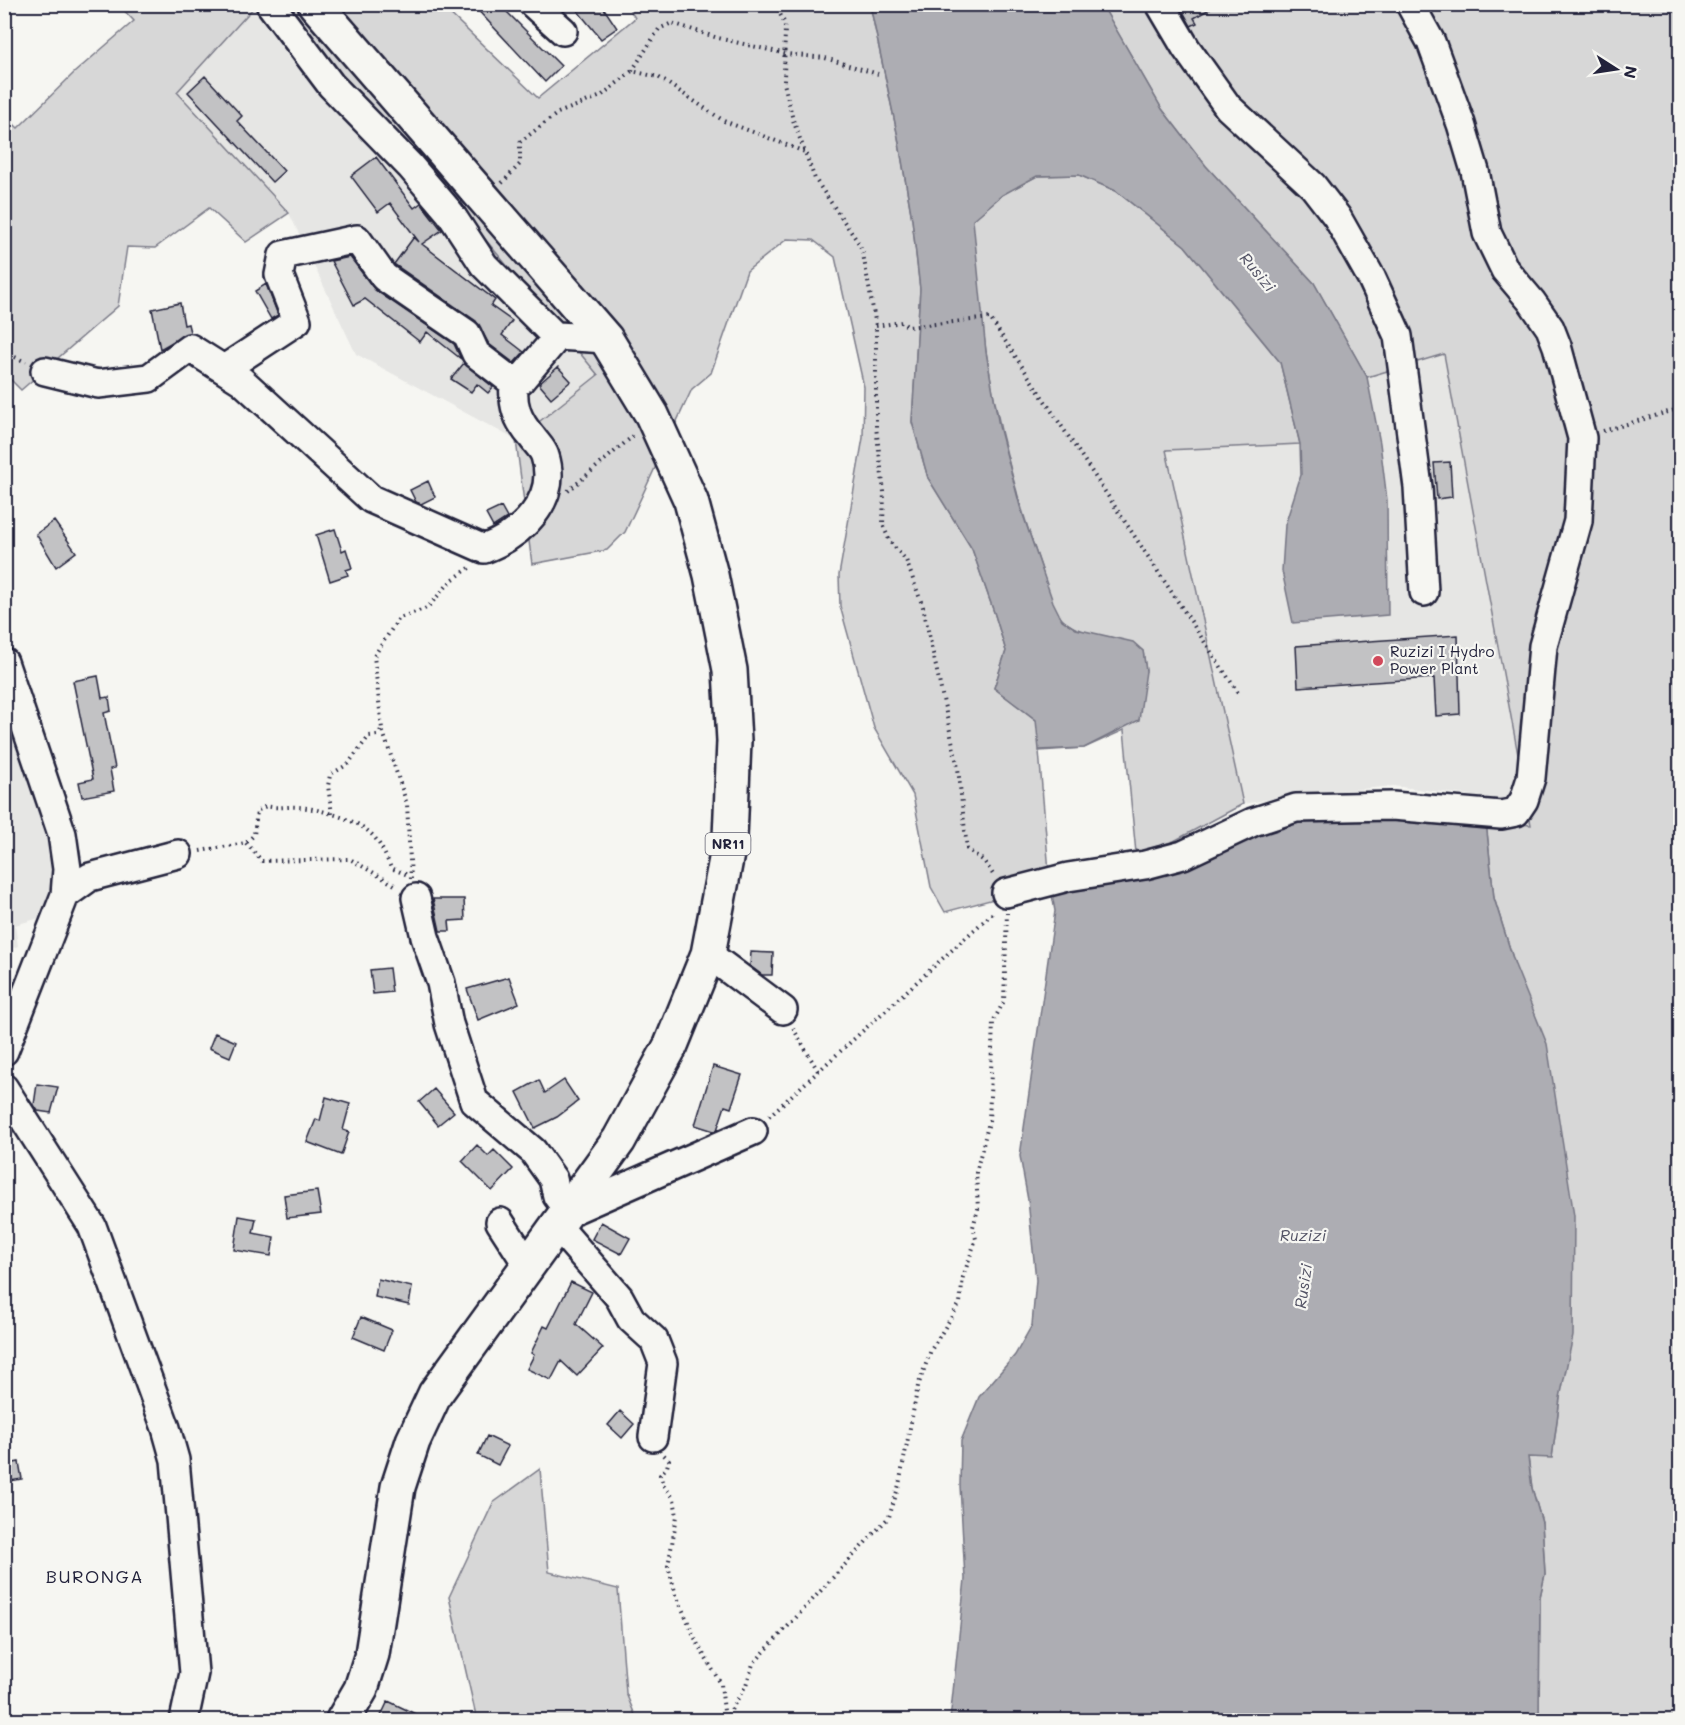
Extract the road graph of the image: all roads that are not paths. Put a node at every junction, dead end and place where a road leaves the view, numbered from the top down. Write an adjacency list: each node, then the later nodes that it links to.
1 (270, 4): 7 (street)
2 (315, 4): 8 (highway, NR11)
3 (532, 4): 6 (street)
4 (1160, 4): 12 (street)
5 (1410, 4): 17 (street)
6 (563, 31)
7 (558, 336): 8 (street); 11 (street)
8 (606, 339): 18 (highway, NR11)
9 (224, 369): 10 (street); 11 (street); 11 (street)
10 (45, 371)
11 (514, 383)
12 (1424, 592)
13 (4, 662): 16 (street)
14 (178, 854): 16 (street)
15 (413, 887): 23 (street)
16 (65, 895): 20 (street)
17 (1006, 897)
18 (708, 954): 19 (street); 23 (highway, NR11)
19 (783, 1010)
20 (4, 1051)
21 (4, 1088): 27 (street)
22 (753, 1131): 23 (street)
23 (563, 1220): 25 (highway, NR11); 26 (street)
24 (500, 1222): 25 (street)
25 (529, 1267): 28 (highway, NR11)
26 (653, 1437)
27 (184, 1720)
28 (343, 1720)

